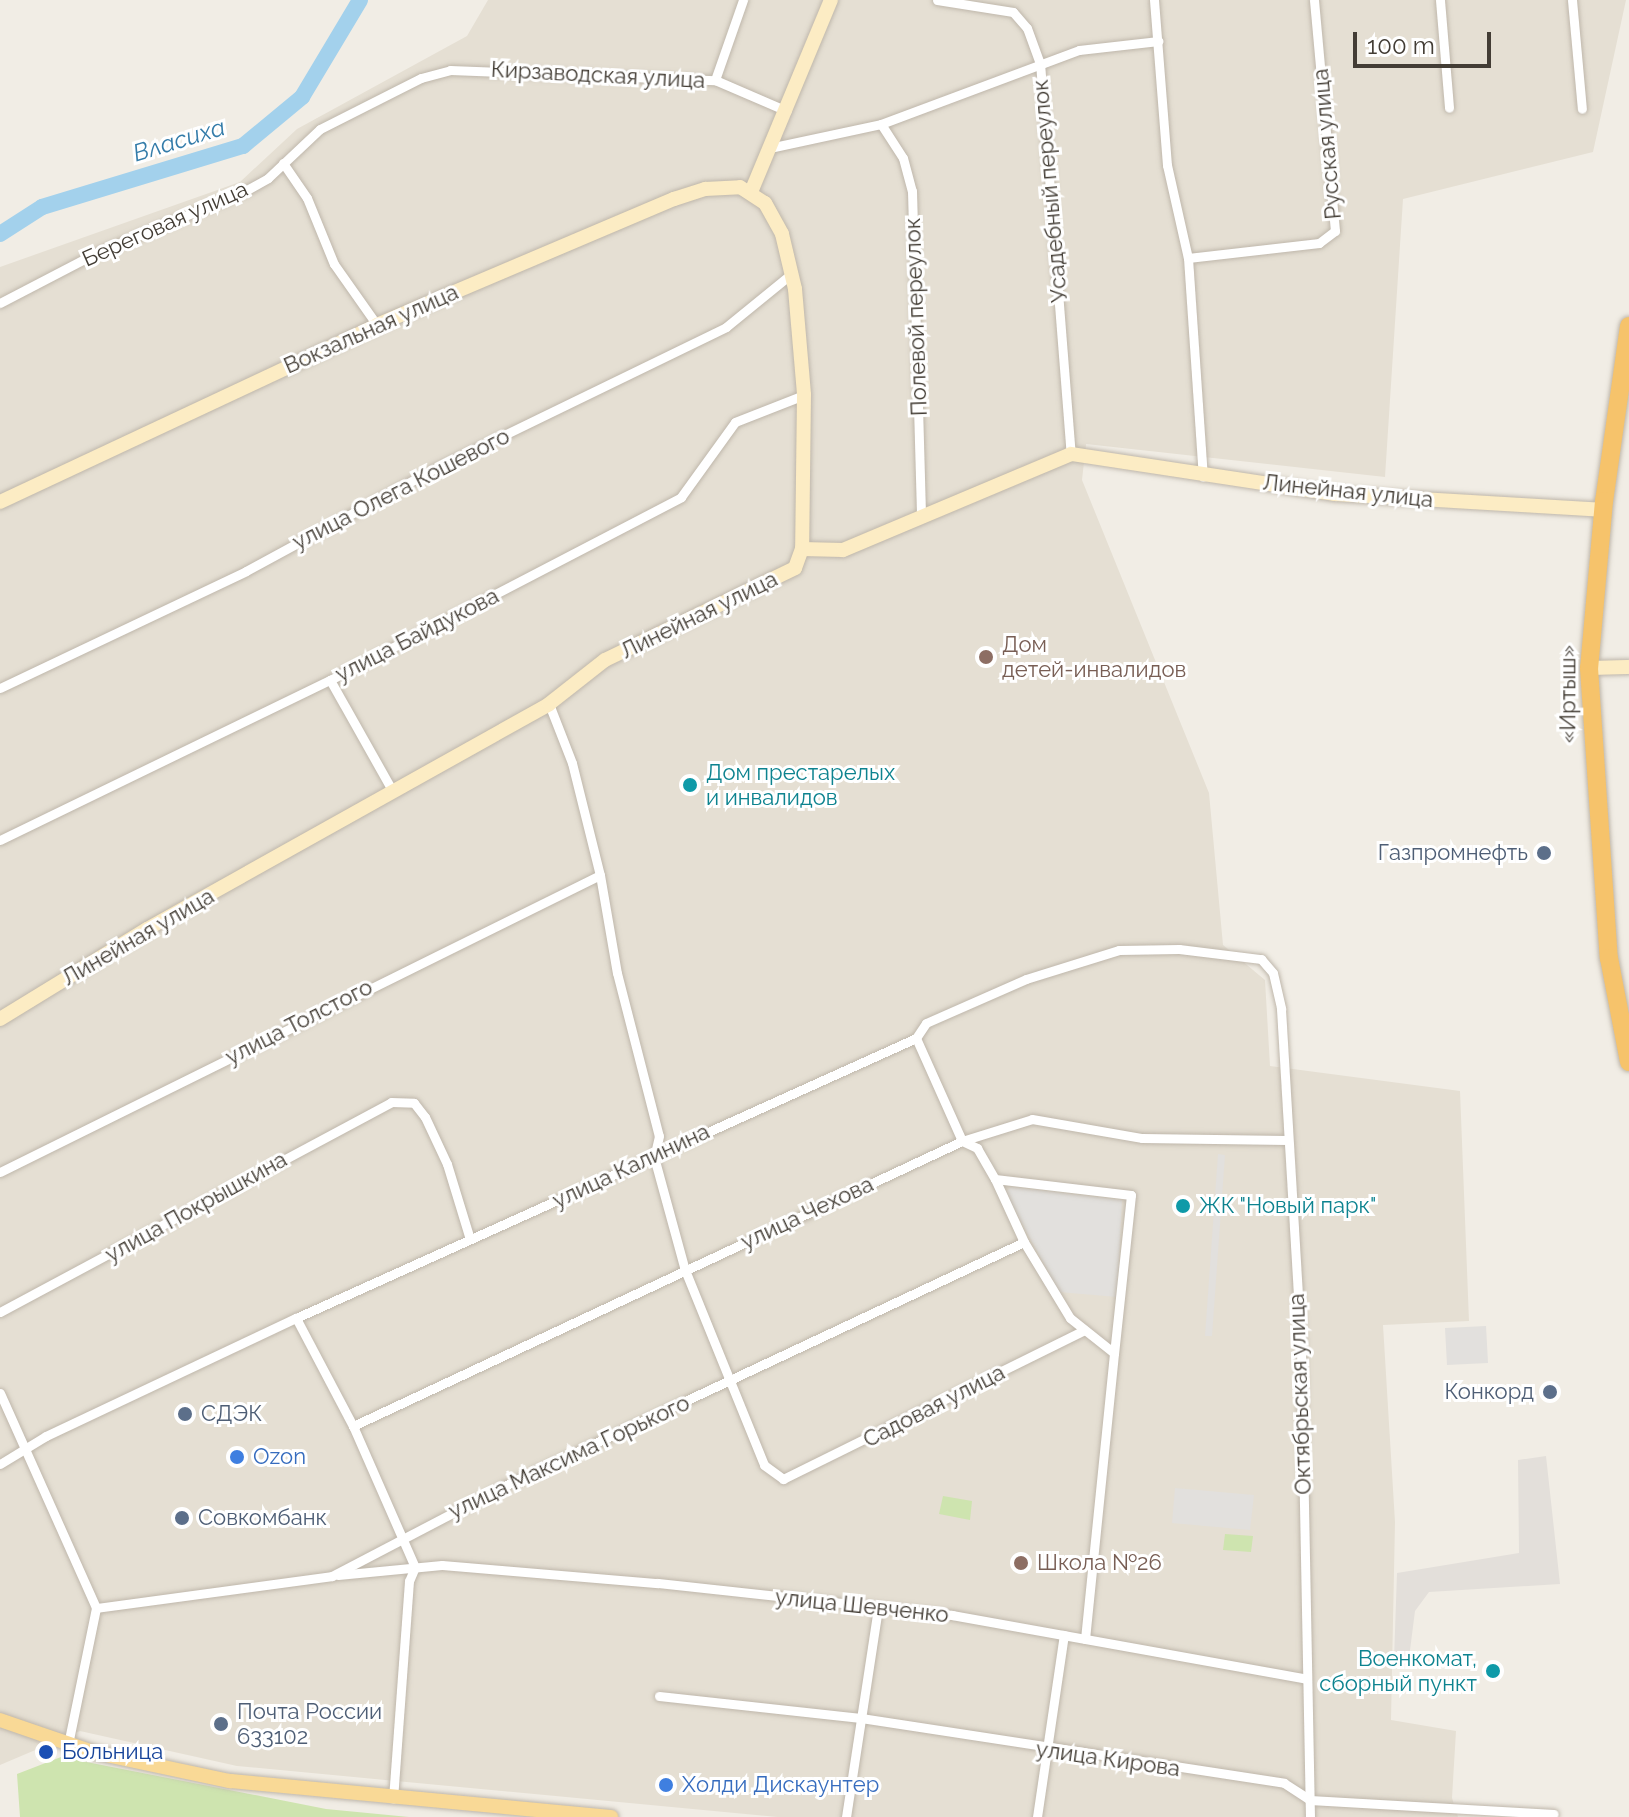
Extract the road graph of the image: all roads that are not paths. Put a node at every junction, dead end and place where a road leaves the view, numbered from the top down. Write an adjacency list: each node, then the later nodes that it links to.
1 (831, 0): 14 (street)
2 (937, 0): 9 (street, Усадебный переулок)
3 (1154, 0): 8 (street)
4 (1314, 0): 19 (street, Русская улица)
5 (1440, 0): 12 (street)
6 (1572, 0): 13 (street)
7 (739, 1): 11 (street)
8 (1158, 41): 9 (street); 19 (street)
9 (1040, 63): 15 (street); 25 (street, Усадебный переулок)
10 (450, 70): 11 (street, Кирзаводская улица); 17 (street, Береговая улица)
11 (715, 80): 14 (street, Кирзаводская улица)
12 (1449, 108)
13 (1582, 109)
14 (787, 111): 16 (street)
15 (881, 124): 16 (street); 29 (street, Полевой переулок)
16 (774, 147): 18 (street)
17 (283, 163): 21 (street, Береговая улица); 22 (street)
18 (751, 192): 20 (street); 22 (street, Вокзальная улица)
19 (1188, 258): 26 (street)
20 (791, 274): 24 (street); 34 (street, улица Олега Кошевого)
21 (0, 303)
22 (377, 325): 27 (street, Вокзальная улица)
23 (1629, 326): 28 (highway, «Иртыш»)
24 (804, 395): 30 (street); 33 (street, улица Байдукова)
25 (1071, 454): 26 (street, Линейная улица); 29 (street, Линейная улица)
26 (1203, 476): 28 (street, Линейная улица)
27 (0, 502)
28 (1603, 510): 32 (highway, «Иртыш»)
29 (921, 518): 30 (street, Линейная улица)
30 (802, 549): 35 (street, Линейная улица)
31 (1629, 667): 32 (street)
32 (1589, 668): 42 (highway, «Иртыш»)
33 (330, 680): 36 (street); 37 (street, улица Байдукова)
34 (0, 688)
35 (549, 704): 36 (street, Линейная улица); 38 (street)
36 (393, 792): 40 (street, Линейная улица)
37 (0, 840)
38 (600, 875): 45 (street); 46 (street, улица Толстого)
39 (1273, 973): 41 (street, улица Калинина); 43 (street, Октябрьская улица)
40 (0, 1019)
41 (916, 1038): 44 (street); 45 (street, улица Калинина)
42 (1629, 1062)
43 (1287, 1140): 44 (street, улица Чехова); 67 (street, Октябрьская улица)
44 (962, 1141): 47 (street); 50 (street, улица Чехова)
45 (654, 1157): 48 (street, улица Калинина); 50 (street)
46 (0, 1172)
47 (995, 1179): 49 (street); 54 (street)
48 (470, 1239): 51 (street, улица Покрышкина); 52 (street, улица Калинина)
49 (1024, 1242): 53 (street); 55 (street, улица Максима Горького)
50 (685, 1270): 55 (street); 57 (street, улица Чехова)
51 (0, 1312)
52 (296, 1318): 57 (street); 58 (street, улица Калинина)
53 (1084, 1330): 54 (street); 55 (street, Садовая улица)
54 (1114, 1353): 66 (street)
55 (727, 1381): 60 (street, улица Максима Горького)
56 (0, 1393): 58 (street)
57 (353, 1426): 60 (street)
58 (27, 1451): 59 (street, улица Калинина); 64 (street)
59 (0, 1464)
60 (404, 1535): 61 (street); 62 (street, улица Максима Горького)
61 (415, 1567): 62 (street, улица Шевченко); 63 (street, улица Шевченко); 73 (street)
62 (332, 1576): 64 (street, улица Максима Горького)
63 (878, 1607): 65 (street, улица Шевченко); 69 (street)
64 (96, 1608): 71 (street)
65 (1064, 1635): 66 (street, улица Шевченко); 72 (street)
66 (1085, 1639): 67 (street, улица Шевченко)
67 (1306, 1679): 74 (street, Октябрьская улица)
68 (659, 1696): 69 (street, улица Кирова)
69 (861, 1718): 72 (street, улица Кирова); 77 (street)
70 (0, 1720): 71 (main road)
71 (68, 1744): 73 (main road)
72 (1047, 1750): 74 (street, улица Кирова); 78 (street)
73 (393, 1798): 76 (main road)
74 (1310, 1800): 75 (street, улица Кирова); 79 (street, Октябрьская улица)
75 (1554, 1814)
76 (611, 1817)
77 (846, 1817)
78 (1037, 1817)
79 (1310, 1817)

